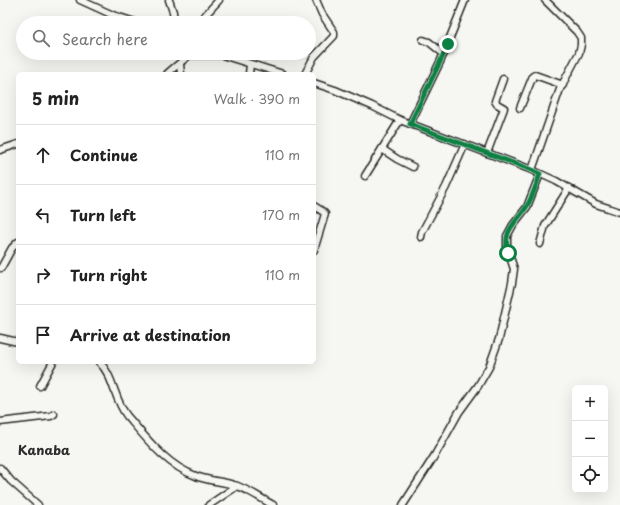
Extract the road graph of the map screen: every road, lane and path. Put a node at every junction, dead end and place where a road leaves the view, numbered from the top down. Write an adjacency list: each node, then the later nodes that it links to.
1 (80, 0): 7 (street)
2 (170, 0): 8 (street)
3 (219, 0): 9 (street)
4 (316, 0): 12 (street)
5 (465, 0): 11 (street)
6 (545, 0): 25 (street)
7 (116, 16)
8 (173, 16)
9 (204, 16)
10 (423, 40): 11 (street)
11 (444, 54): 28 (street)
12 (316, 55)
13 (184, 60): 16 (street)
14 (236, 60): 17 (street)
15 (312, 60): 22 (street)
16 (180, 64): 18 (street); 19 (street)
17 (250, 64): 20 (street); 21 (street)
18 (169, 72)
19 (181, 72)
20 (249, 72)
21 (276, 72)
22 (306, 72)
23 (503, 78): 33 (street)
24 (316, 84): 27 (street)
25 (563, 85): 26 (street); 35 (street)
26 (520, 108)
27 (400, 120): 28 (street); 31 (street)
28 (410, 124): 29 (street)
29 (465, 144): 33 (street); 41 (street)
30 (16, 145): 32 (street)
31 (382, 149): 34 (street); 37 (street)
32 (0, 150)
33 (487, 153): 35 (street)
34 (413, 167)
35 (532, 170): 36 (street)
36 (540, 174): 38 (street); 58 (street)
37 (365, 176)
38 (570, 188): 40 (street); 44 (street)
39 (316, 207): 42 (street)
40 (620, 212)
41 (421, 237)
42 (316, 243)
43 (16, 244): 45 (street)
44 (540, 244)
45 (1, 268)
46 (0, 338): 47 (street)
47 (16, 342)
48 (52, 364): 50 (street)
49 (101, 364): 54 (street)
50 (40, 386)
51 (54, 414): 52 (street)
52 (0, 422)
53 (0, 468): 55 (street)
54 (237, 486): 56 (street); 57 (street)
55 (38, 505)
56 (209, 505)
57 (273, 505)
58 (403, 505)

